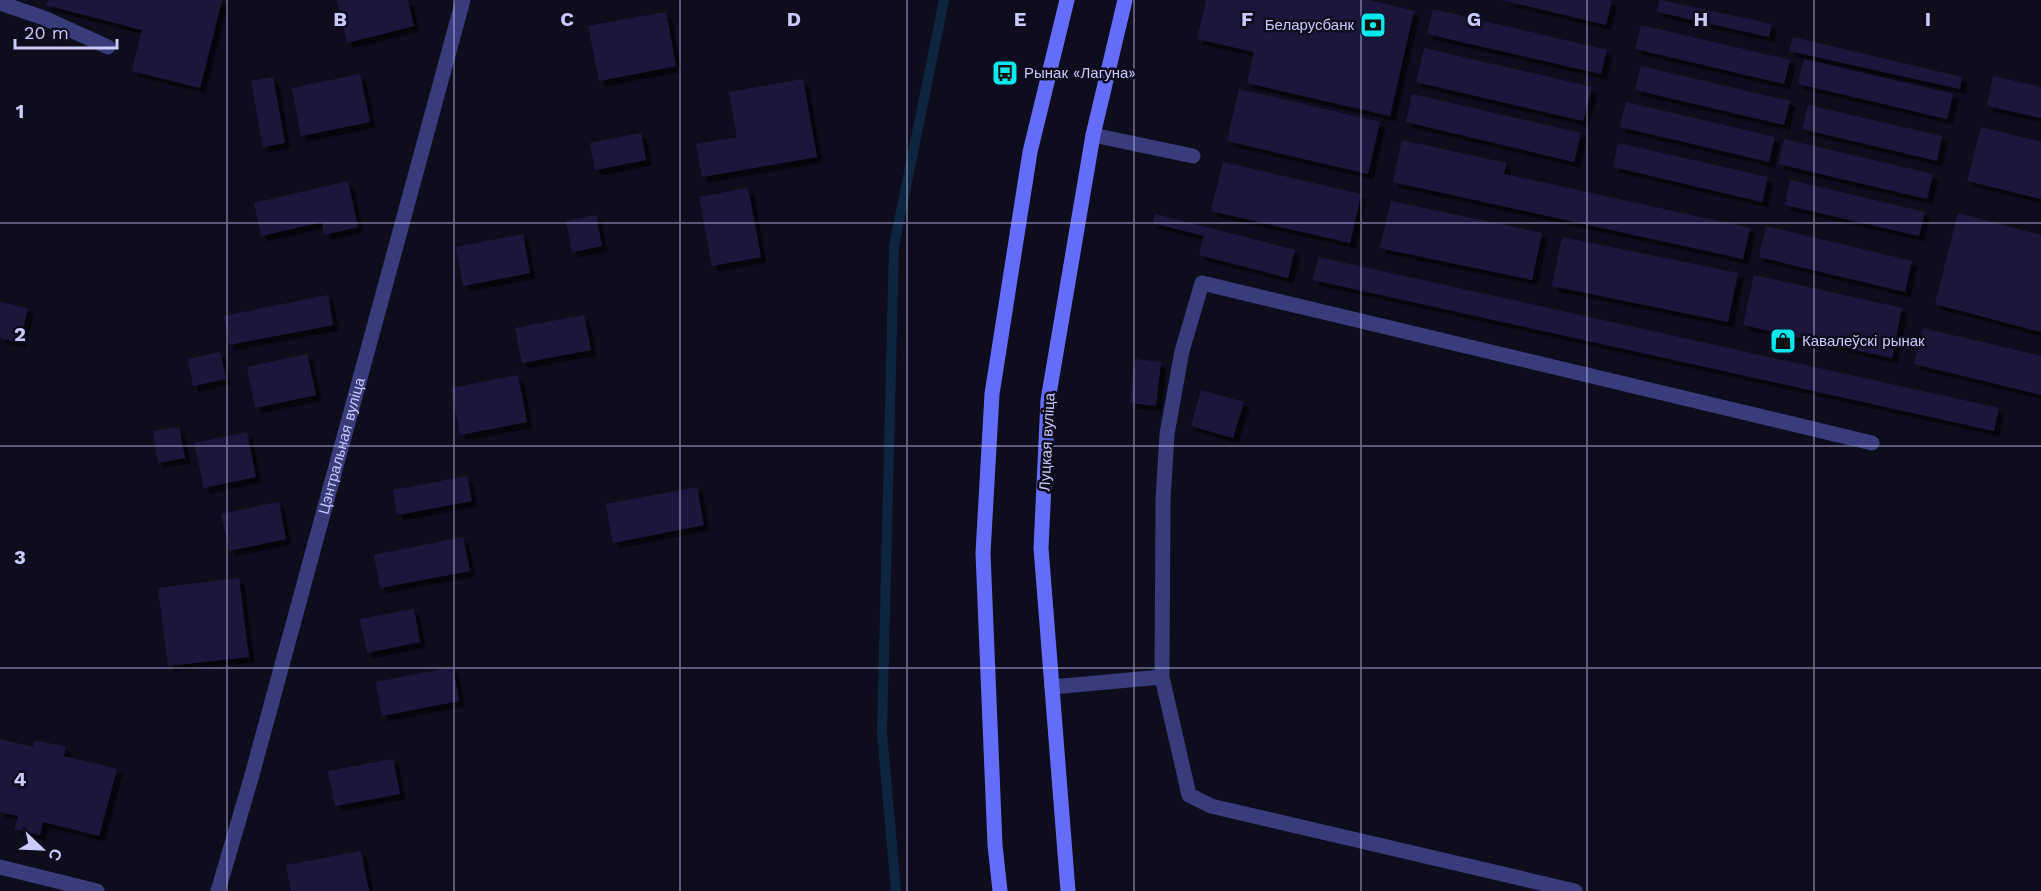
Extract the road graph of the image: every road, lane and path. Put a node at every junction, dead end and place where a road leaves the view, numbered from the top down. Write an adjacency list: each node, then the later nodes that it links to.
1 (463, 0): 13 (street, Цэнтральная вуліца)
2 (1067, 0): 14 (street)
3 (1125, 0): 6 (street, Луцкая вуліца)
4 (0, 3): 5 (street)
5 (108, 47)
6 (1093, 135): 7 (street); 10 (street, Луцкая вуліца)
7 (1192, 156)
8 (1872, 443): 9 (street)
9 (1162, 677): 10 (street); 16 (street)
10 (1053, 687): 15 (street, Луцкая вуліца)
11 (0, 867): 12 (street)
12 (97, 891)
13 (218, 891)
14 (1000, 891)
15 (1068, 891)
16 (1575, 891)

